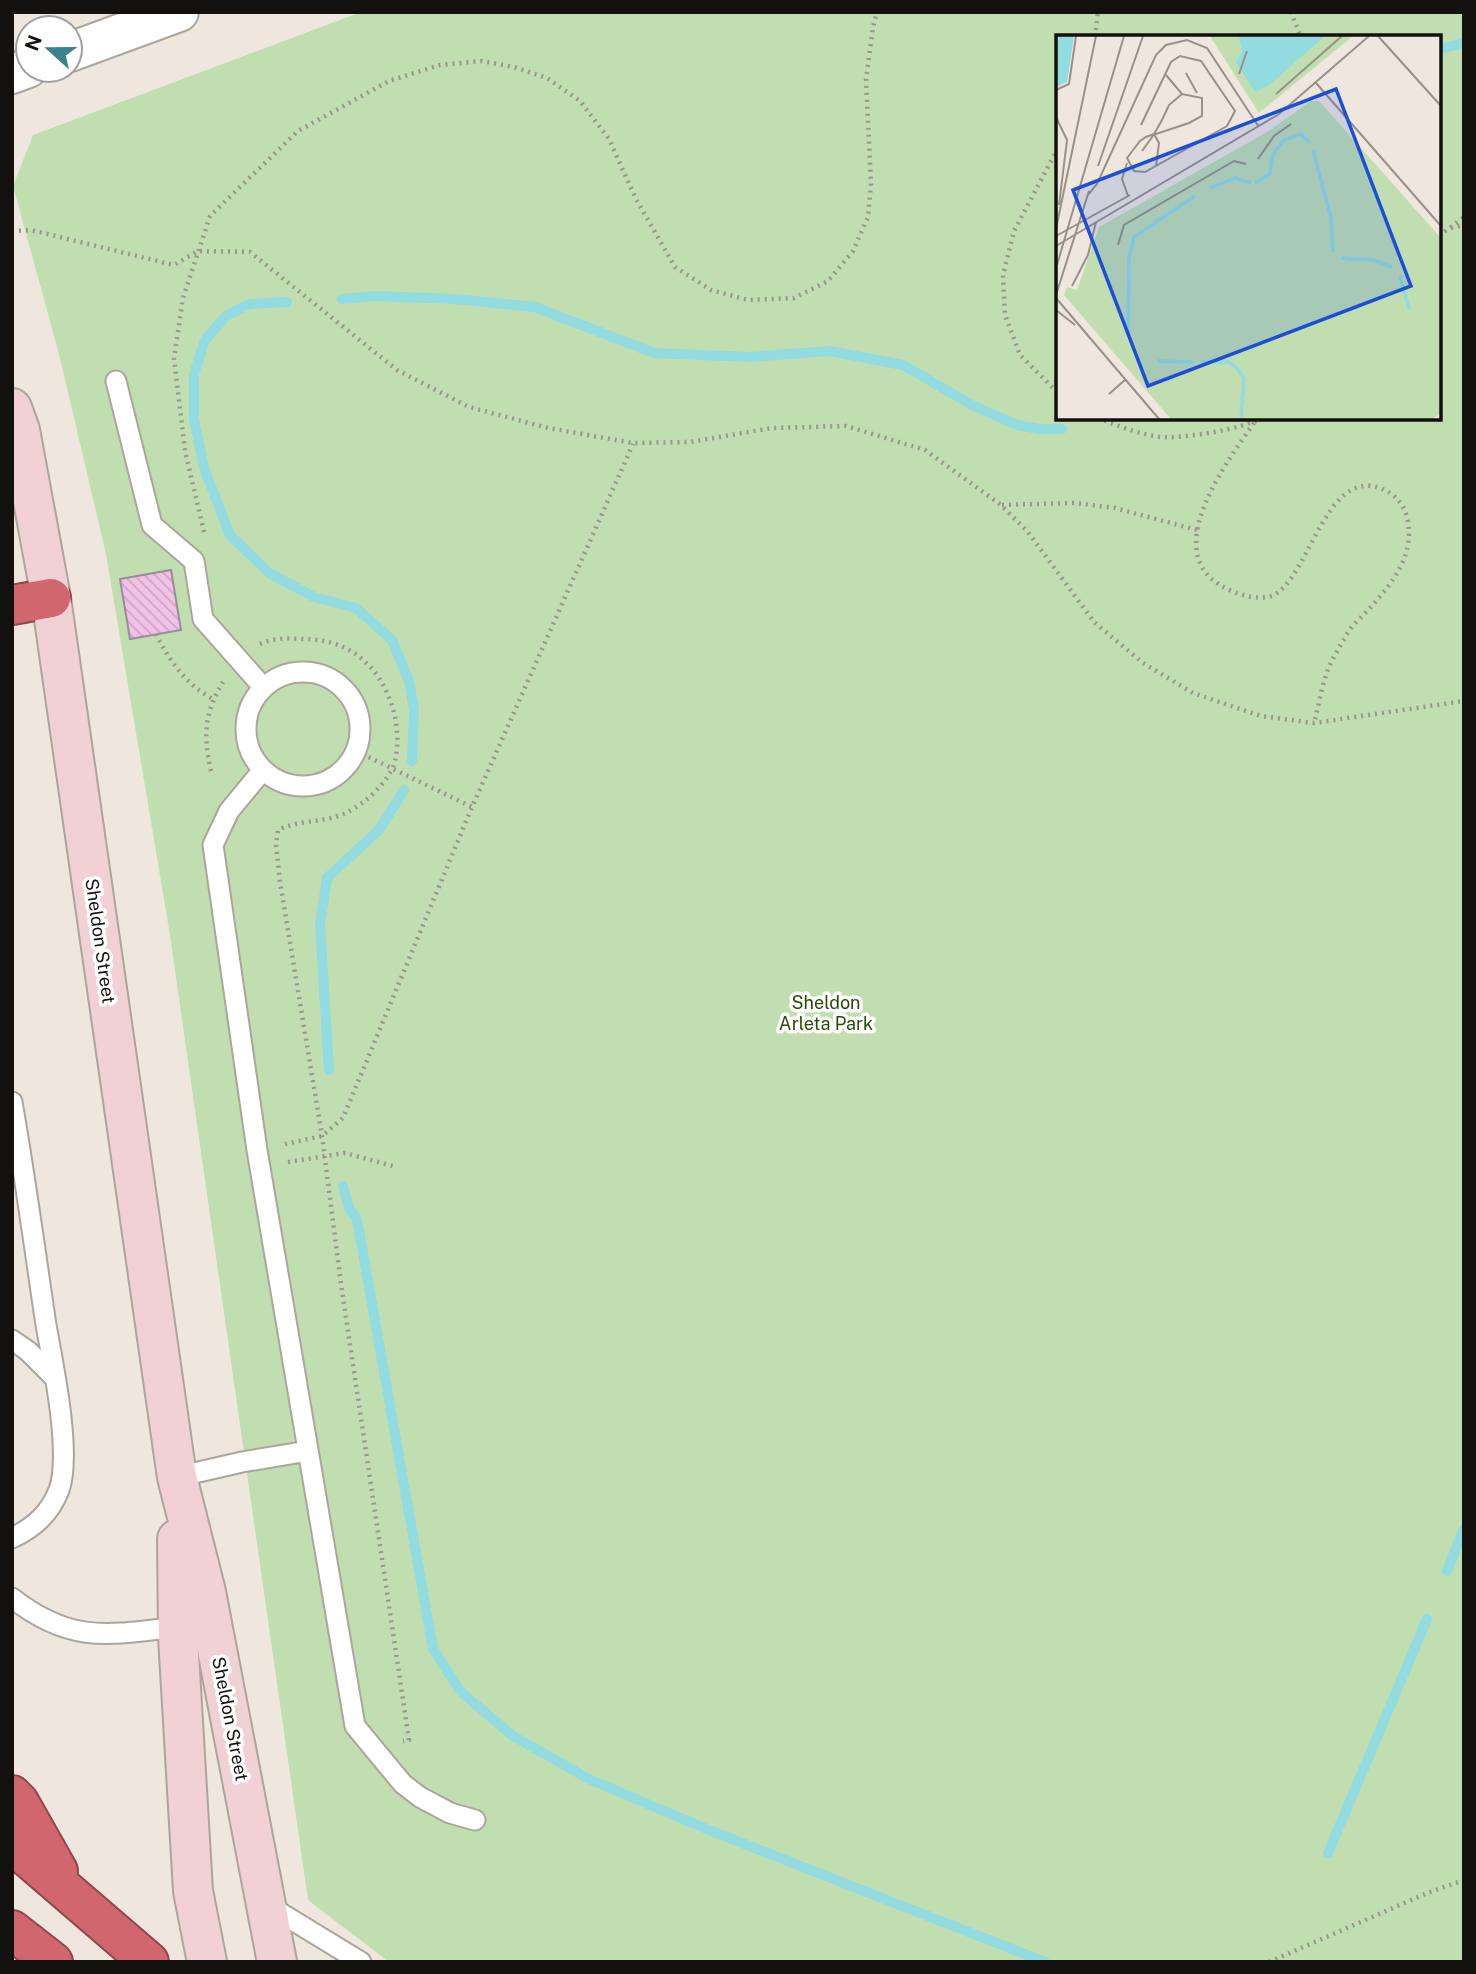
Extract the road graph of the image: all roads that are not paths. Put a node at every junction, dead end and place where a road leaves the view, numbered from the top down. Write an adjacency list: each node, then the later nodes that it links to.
1 (179, 12): 2 (street)
2 (84, 47)
3 (116, 381): 7 (lane)
4 (12, 408): 5 (main road, Sheldon Street)
5 (51, 598): 6 (highway); 13 (main road, Sheldon Street)
6 (12, 605)
7 (264, 687): 8 (lane); 8 (lane)
8 (262, 771): 12 (lane)
9 (12, 1102): 11 (lane)
10 (12, 1340): 11 (lane)
11 (55, 1378): 14 (lane)
12 (308, 1451): 13 (lane); 18 (lane)
13 (177, 1477): 16 (main road, Sheldon Street); 21 (main road, Sheldon Street)
14 (12, 1538)
15 (12, 1598): 16 (lane)
16 (178, 1627): 25 (main road, Sheldon Street)
17 (12, 1795): 20 (highway)
18 (475, 1820)
19 (12, 1844): 20 (highway)
20 (71, 1895): 24 (highway)
21 (265, 1903): 26 (main road, Sheldon Street); 27 (lane)
22 (12, 1930): 23 (highway)
23 (53, 1962)
24 (149, 1962)
25 (207, 1962)
26 (277, 1962)
27 (361, 1962)

